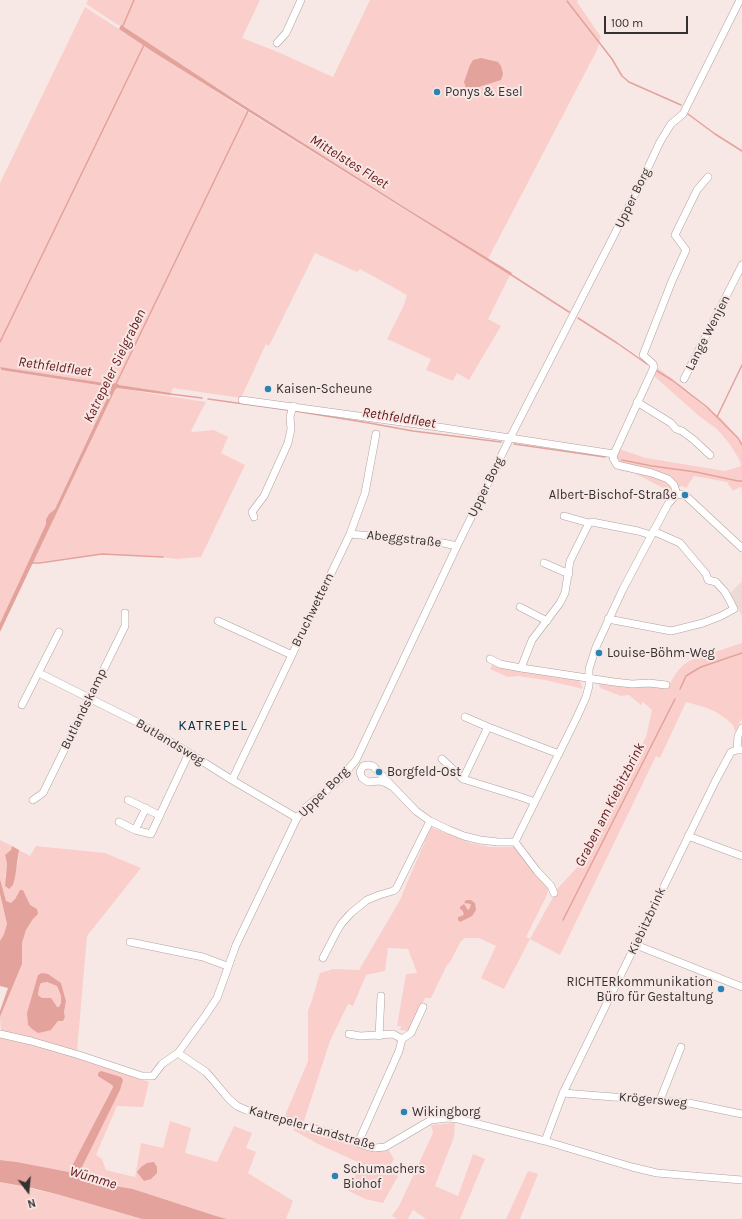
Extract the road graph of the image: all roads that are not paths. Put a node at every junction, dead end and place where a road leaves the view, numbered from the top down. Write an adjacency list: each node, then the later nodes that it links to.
1 (301, 0): 3 (street)
2 (740, 0): 11 (street, Upper Borg)
3 (278, 43)
4 (708, 177): 8 (street)
5 (742, 265): 6 (street, Lange Wenjen)
6 (684, 379)
7 (242, 400): 9 (street)
8 (637, 402): 12 (street); 13 (street)
9 (293, 406): 11 (street); 16 (street)
10 (376, 434): 19 (street, Bruchwettern)
11 (510, 438): 12 (street); 21 (street, Upper Borg)
12 (614, 454): 14 (street)
13 (710, 456)
14 (676, 495): 18 (street); 20 (street)
15 (564, 516): 17 (street)
16 (254, 518)
17 (589, 523): 18 (street); 23 (street)
18 (652, 533): 26 (street); 26 (street)
19 (350, 534): 21 (street, Abeggstraße); 30 (street, Bruchwettern)
20 (741, 544)
21 (457, 546): 45 (street, Upper Borg)
22 (544, 563): 23 (street)
23 (569, 574): 28 (street)
24 (520, 606): 28 (street)
25 (125, 613): 36 (street, Butlandskamp)
26 (608, 619): 34 (street)
27 (218, 621): 30 (street)
28 (547, 621): 32 (street)
29 (59, 632): 33 (street)
30 (292, 655): 48 (street, Bruchwettern)
31 (490, 659): 32 (street)
32 (521, 668): 34 (street)
33 (39, 673): 36 (street, Butlandsweg); 37 (street)
34 (589, 678): 35 (street); 43 (street)
35 (666, 686)
36 (89, 699): 42 (street, Butlandsweg); 50 (street, Butlandskamp)
37 (22, 705)
38 (465, 717): 39 (street)
39 (488, 727): 43 (street); 47 (street)
40 (742, 728): 41 (street, Kiebitzbrink)
41 (740, 750): 59 (street, Kiebitzbrink)
42 (189, 753): 48 (street, Butlandsweg); 54 (street)
43 (559, 754): 52 (street)
44 (442, 759): 47 (street)
45 (356, 760): 46 (street); 55 (street, Upper Borg)
46 (363, 766): 49 (street); 49 (street)
47 (463, 779): 52 (street)
48 (232, 780): 55 (street, Butlandsweg)
49 (391, 786): 56 (street)
50 (33, 800)
51 (128, 800): 53 (street)
52 (535, 802): 60 (street)
53 (146, 808): 54 (street); 58 (street)
54 (159, 815): 58 (street)
55 (297, 818): 66 (street, Upper Borg)
56 (430, 820): 60 (street); 65 (street)
57 (119, 822): 58 (street)
58 (135, 830)
59 (688, 836): 61 (street); 64 (street, Kiebitzbrink)
60 (515, 842): 62 (street)
61 (742, 856)
62 (554, 893)
63 (130, 942): 66 (street)
64 (636, 945): 67 (street); 76 (street, Kiebitzbrink)
65 (323, 958)
66 (227, 966): 75 (street, Upper Borg)
67 (742, 987)
68 (381, 996): 72 (street)
69 (423, 1007): 73 (street)
70 (0, 1034): 75 (street)
71 (348, 1034): 72 (street)
72 (379, 1036): 73 (street)
73 (402, 1039): 80 (street)
74 (681, 1047): 77 (street)
75 (178, 1052): 80 (street, Katrepeler Landstraße)
76 (563, 1093): 77 (street, Krögersweg); 79 (street, Kiebitzbrink)
77 (660, 1100): 78 (street, Krögersweg)
78 (742, 1114)
79 (545, 1141): 80 (street, Katrepeler Landstraße); 81 (street, Katrepeler Landstraße)
80 (358, 1143)
81 (742, 1180)

